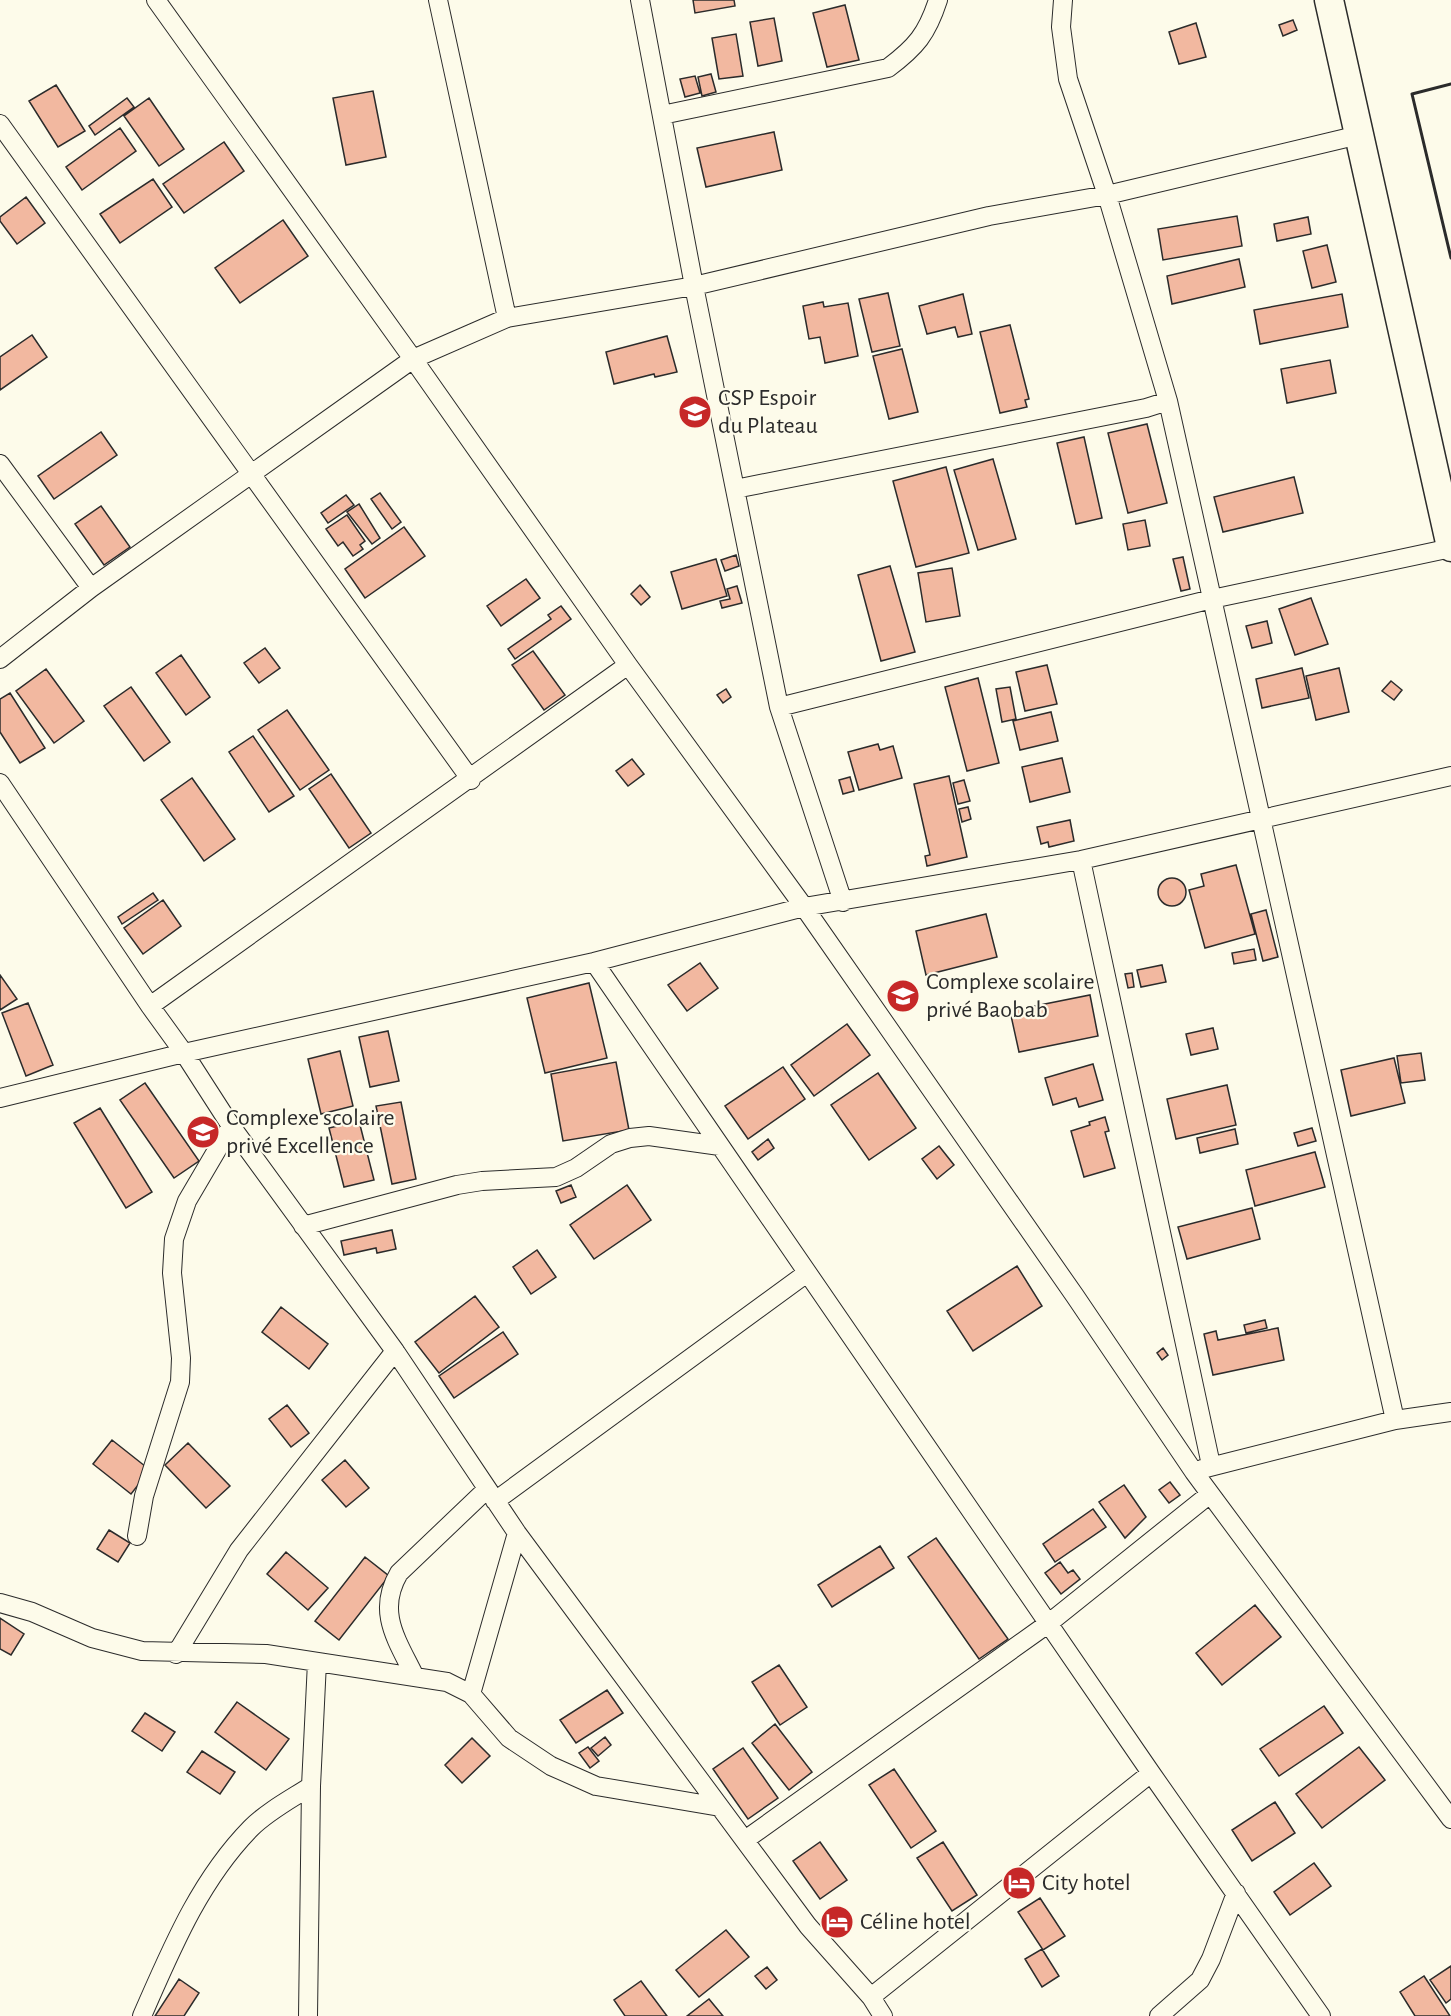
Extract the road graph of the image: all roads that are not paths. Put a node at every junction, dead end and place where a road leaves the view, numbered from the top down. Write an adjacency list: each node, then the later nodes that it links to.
1 (156, 0): 13 (street)
2 (438, 0): 12 (street)
3 (640, 0): 7 (street)
4 (938, 0): 7 (street)
5 (1063, 0): 10 (street)
6 (1329, 0): 9 (main road)
7 (662, 115): 11 (street)
8 (0, 124): 16 (street)
9 (1359, 135): 10 (street); 18 (main road)
10 (1107, 195): 11 (street); 14 (street)
11 (694, 286): 12 (street); 17 (street)
12 (507, 318): 13 (street)
13 (413, 359): 16 (street); 22 (street)
14 (1168, 401): 17 (street); 20 (street)
15 (0, 464): 19 (street)
16 (252, 476): 19 (street); 25 (street)
17 (735, 489): 23 (street)
18 (1451, 548): 20 (street)
19 (91, 588): 21 (street)
20 (1212, 599): 23 (street); 27 (street)
21 (0, 659)
22 (628, 665): 25 (street); 30 (street)
23 (779, 707): 29 (street)
24 (1451, 776): 27 (street)
25 (471, 780): 32 (street)
26 (0, 783): 32 (street)
27 (1260, 818): 28 (street); 41 (street)
28 (1081, 860): 29 (street); 42 (street)
29 (843, 902): 30 (street)
30 (804, 907): 31 (street); 42 (street)
31 (594, 962): 33 (street); 36 (street)
32 (150, 1006): 33 (street)
33 (184, 1053): 34 (street); 35 (street)
34 (0, 1098)
35 (231, 1126): 37 (street); 46 (street)
36 (720, 1146): 37 (street); 38 (street)
37 (303, 1226): 39 (street)
38 (807, 1273): 44 (street); 48 (street)
39 (395, 1351): 44 (street); 49 (street)
40 (1451, 1412): 41 (street)
41 (1395, 1420): 42 (street)
42 (1202, 1469): 43 (street)
43 (1210, 1494): 48 (street); 56 (street)
44 (491, 1495): 45 (street); 51 (street)
45 (517, 1533): 52 (street); 55 (street)
46 (137, 1536)
47 (0, 1603): 49 (street)
48 (1049, 1623): 53 (street); 57 (street)
49 (176, 1654): 50 (street)
50 (317, 1662): 51 (street); 54 (street)
51 (415, 1677): 52 (street)
52 (471, 1694): 55 (street)
53 (1151, 1773): 58 (street); 59 (street)
54 (311, 1786): 60 (street); 61 (street)
55 (720, 1807): 57 (street)
56 (1451, 1819)
57 (745, 1840): 59 (street)
58 (1236, 1893): 63 (street); 64 (street)
59 (871, 1997): 62 (street)
60 (142, 2016)
61 (308, 2016)
62 (884, 2016)
63 (1159, 2016)
64 (1321, 2016)

